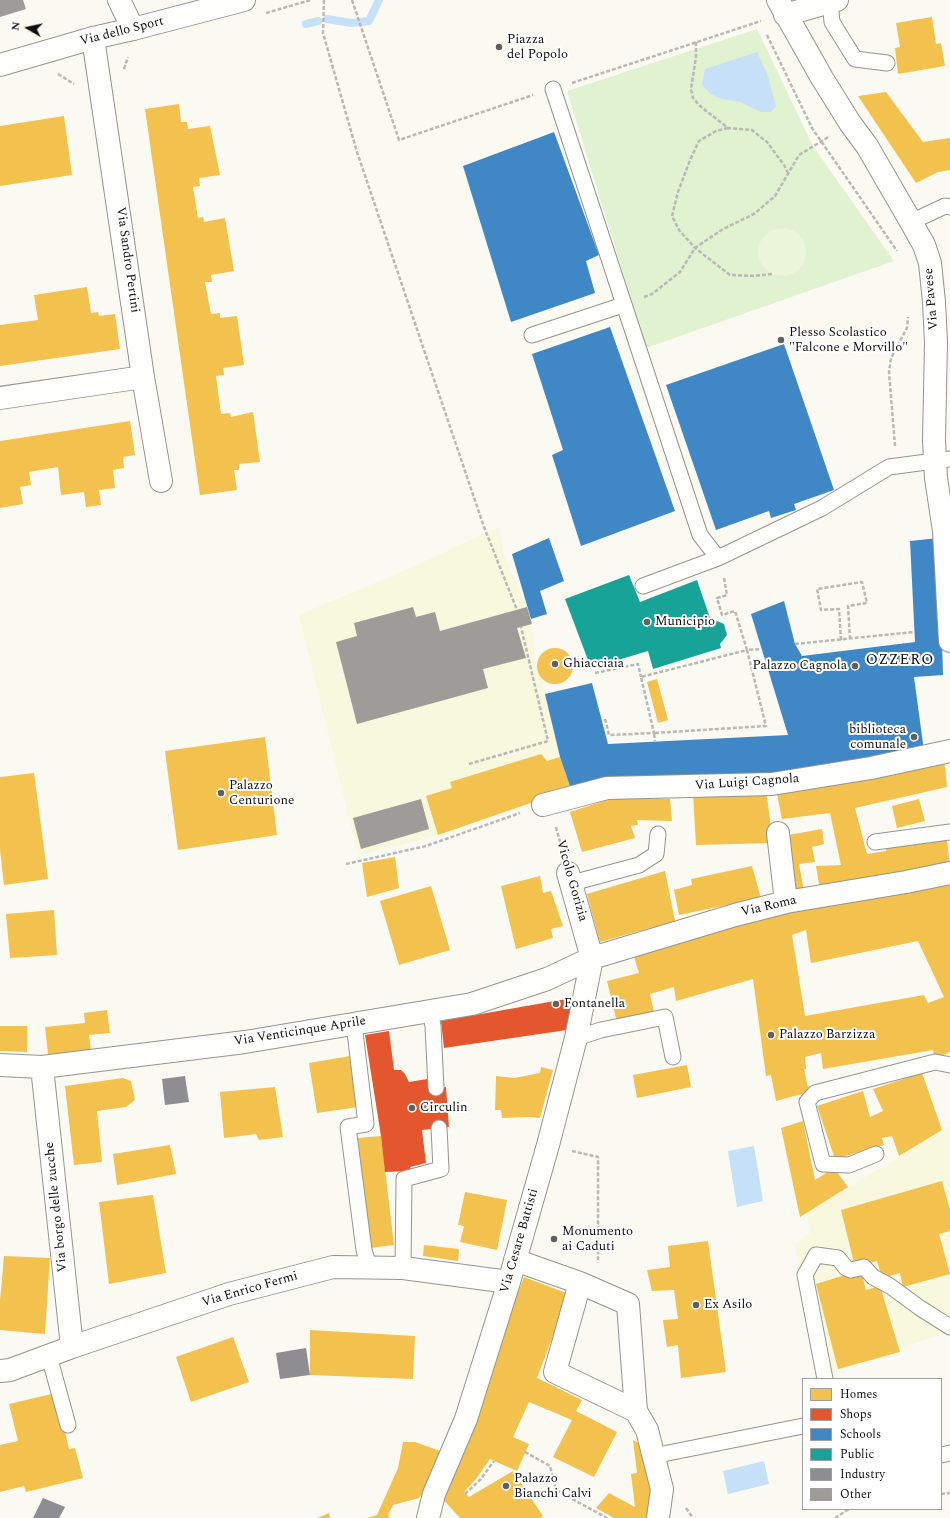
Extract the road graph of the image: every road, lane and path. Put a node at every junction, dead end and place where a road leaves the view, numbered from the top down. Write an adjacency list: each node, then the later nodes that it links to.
1 (119, 0): 9 (street)
2 (244, 0): 9 (street, Via dello Sport)
3 (324, 0): 34 (path)
4 (352, 0): 8 (path)
5 (833, 1): 6 (street); 12 (lane)
6 (782, 8): 15 (street, Via Pavese)
7 (760, 21): 17 (path)
8 (359, 24)
9 (133, 29): 10 (street, Via dello Sport)
10 (93, 38): 13 (street, Via dello Sport); 27 (street, Via Sandro Pertini)
11 (696, 42): 16 (path)
12 (887, 63)
13 (0, 65)
14 (553, 89): 24 (lane)
15 (850, 123): 17 (path); 20 (street, Via Pavese)
16 (728, 128): 18 (path); 21 (path)
17 (821, 141): 18 (path); 22 (path)
18 (788, 174): 21 (path)
19 (950, 207): 20 (lane)
20 (911, 222): 29 (street, Via Pavese)
21 (695, 248): 23 (path); 24 (path)
22 (900, 255)
23 (772, 274)
24 (623, 305): 26 (lane); 32 (lane)
25 (908, 313): 30 (path)
26 (532, 335)
27 (144, 377): 28 (street); 31 (street, Via Sandro Pertini)
28 (0, 398)
29 (943, 460): 30 (lane); 37 (street, Via Pavese)
30 (896, 466): 32 (lane)
31 (161, 481)
32 (718, 558): 33 (lane); 43 (path)
33 (643, 586)
34 (517, 610)
35 (521, 627): 50 (path)
36 (914, 632): 38 (path)
37 (950, 638): 40 (street, Via Pavese)
38 (850, 639): 39 (path); 39 (path)
39 (841, 640): 41 (path)
40 (950, 641)
41 (795, 644)
42 (761, 649): 43 (path)
43 (747, 650): 45 (path); 47 (path)
44 (595, 673): 45 (path)
45 (641, 677): 47 (path)
46 (605, 719): 47 (path)
47 (654, 732): 48 (path)
48 (655, 741)
49 (950, 751): 51 (street, Via Luigi Cagnola)
50 (469, 764)
51 (546, 805): 56 (path); 58 (path, Vicolo Gorizia)
52 (950, 832): 55 (lane)
53 (778, 833): 59 (street)
54 (658, 834): 58 (lane)
55 (875, 842)
56 (346, 864)
57 (950, 873): 59 (street, Via Roma)
58 (570, 878): 60 (street, Vicolo Gorizia)
59 (786, 902): 60 (street, Via Roma)
60 (592, 958): 61 (street, Via Venticinque Aprile); 63 (street, Via Cesare Battisti)
61 (430, 1011): 62 (street, Via Venticinque Aprile); 68 (lane)
62 (354, 1024): 67 (street, Via Venticinque Aprile); 73 (lane)
63 (576, 1038): 64 (lane); 70 (street, Via Cesare Battisti)
64 (673, 1057)
65 (0, 1065): 67 (street, Via Venticinque Aprile)
66 (950, 1065): 71 (lane)
67 (42, 1067): 78 (street, Via borgo delle zucche)
68 (436, 1088)
69 (439, 1128): 74 (lane)
70 (548, 1146): 72 (street, Via Cesare Battisti); 76 (path)
71 (876, 1154)
72 (515, 1260): 75 (street, Via Cesare Battisti); 76 (street)
73 (369, 1267): 74 (street, Via Enrico Fermi); 78 (street, Via Enrico Fermi)
74 (403, 1268): 75 (street, Via Enrico Fermi)
75 (509, 1282): 90 (street, Via Cesare Battisti)
76 (589, 1287): 82 (street); 82 (street)
77 (950, 1327): 81 (lane)
78 (72, 1347): 79 (street, Via Enrico Fermi)
79 (49, 1356): 80 (street, Via Enrico Fermi); 83 (lane)
80 (0, 1371)
81 (825, 1378)
82 (636, 1411): 86 (street)
83 (68, 1425)
84 (802, 1426): 86 (lane)
85 (525, 1452): 91 (path)
86 (653, 1456): 92 (street)
87 (494, 1461): 88 (path)
88 (466, 1494)
89 (847, 1510): 93 (path)
90 (428, 1518)
91 (607, 1518)
92 (658, 1518)
93 (835, 1518)

